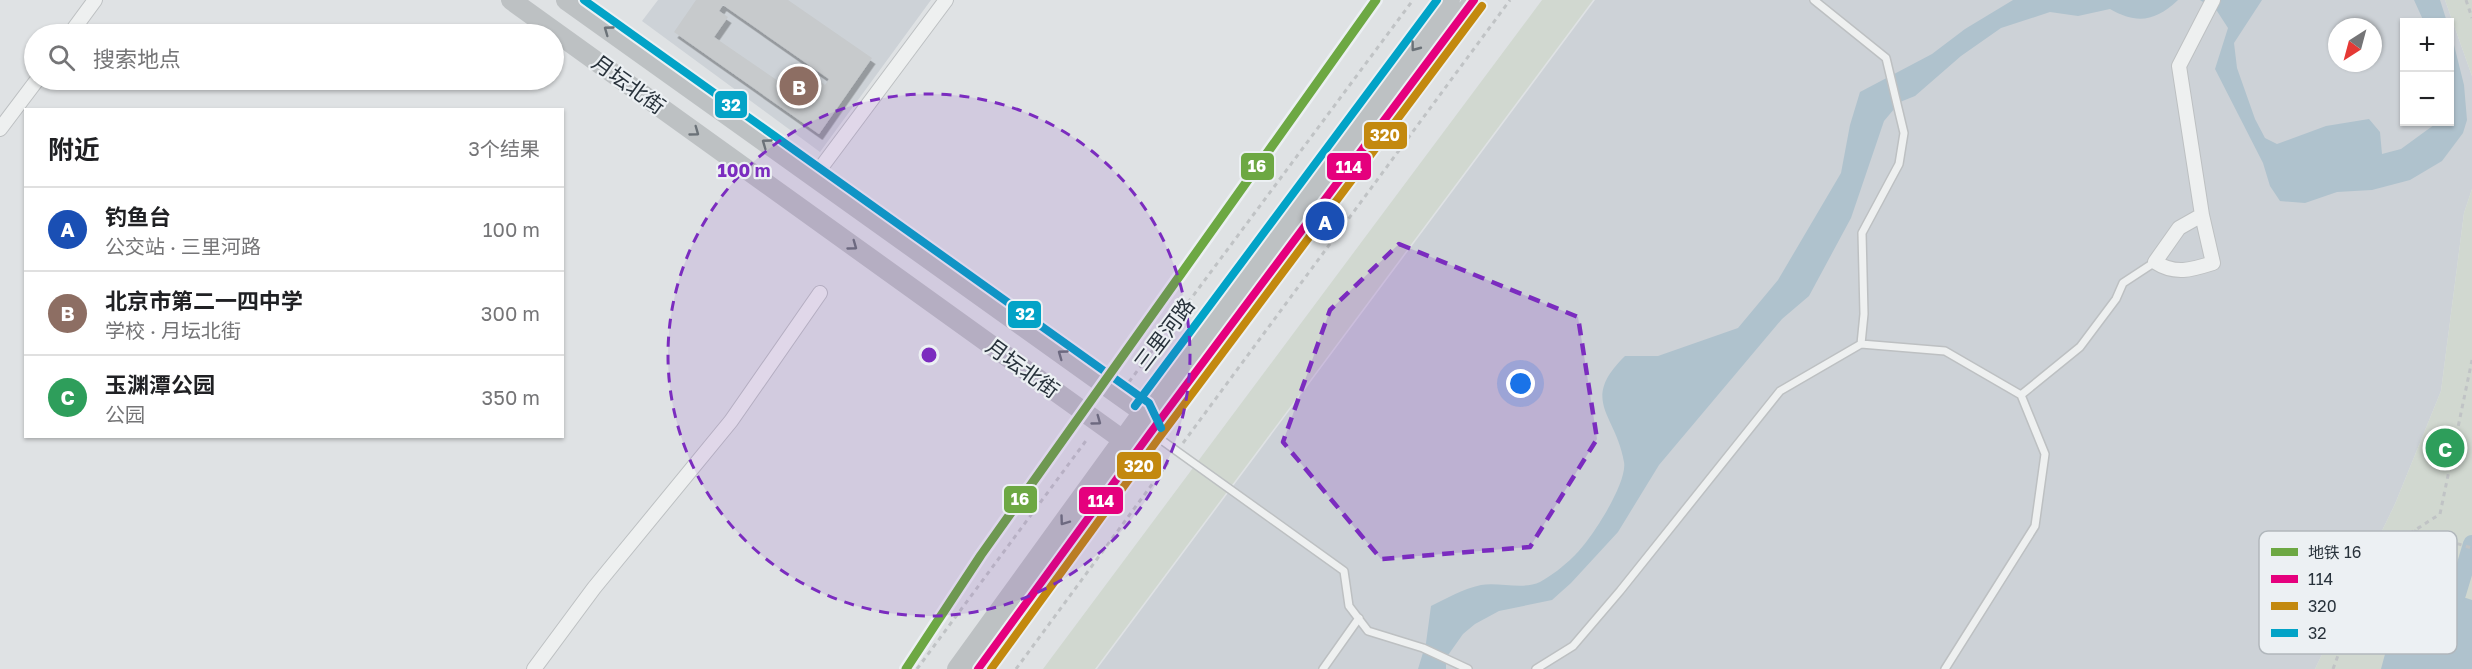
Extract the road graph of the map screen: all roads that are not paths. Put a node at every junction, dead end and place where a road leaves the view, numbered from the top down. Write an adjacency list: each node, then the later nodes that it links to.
1 (95, 0): 9 (street)
2 (511, 0): 10 (main road, 月坛北街, one-way to 10)
3 (566, 0): 14 (main road, 月坛北街, one-way to 3)
4 (946, 0): 14 (street)
5 (1450, 0): 20 (main road, 三里河路, one-way to 20)
6 (1474, 0): 21 (main road)
7 (1814, 0): 18 (lane)
8 (2213, 0): 15 (street)
9 (77, 24)
10 (544, 24)
11 (564, 38): 22 (main road, 月坛北街, one-way to 22)
12 (29, 90): 13 (street)
13 (0, 129)
14 (814, 177): 20 (main road, 月坛北街, one-way to 14)
15 (2202, 215): 16 (street); 16 (street)
16 (2155, 262): 19 (lane)
17 (820, 293): 25 (street)
18 (1861, 344): 19 (lane); 29 (lane)
19 (2021, 395): 30 (lane)
20 (1143, 412): 21 (main road); 22 (main road, 三里河路)
21 (1151, 432): 22 (main road); 23 (lane); 27 (main road)
22 (1123, 440): 26 (main road, 三里河路, one-way to 26)
23 (1359, 618): 24 (lane); 28 (lane)
24 (1465, 667)
25 (534, 669)
26 (957, 669)
27 (978, 669)
28 (1323, 669)
29 (1536, 669)
30 (1945, 669)

